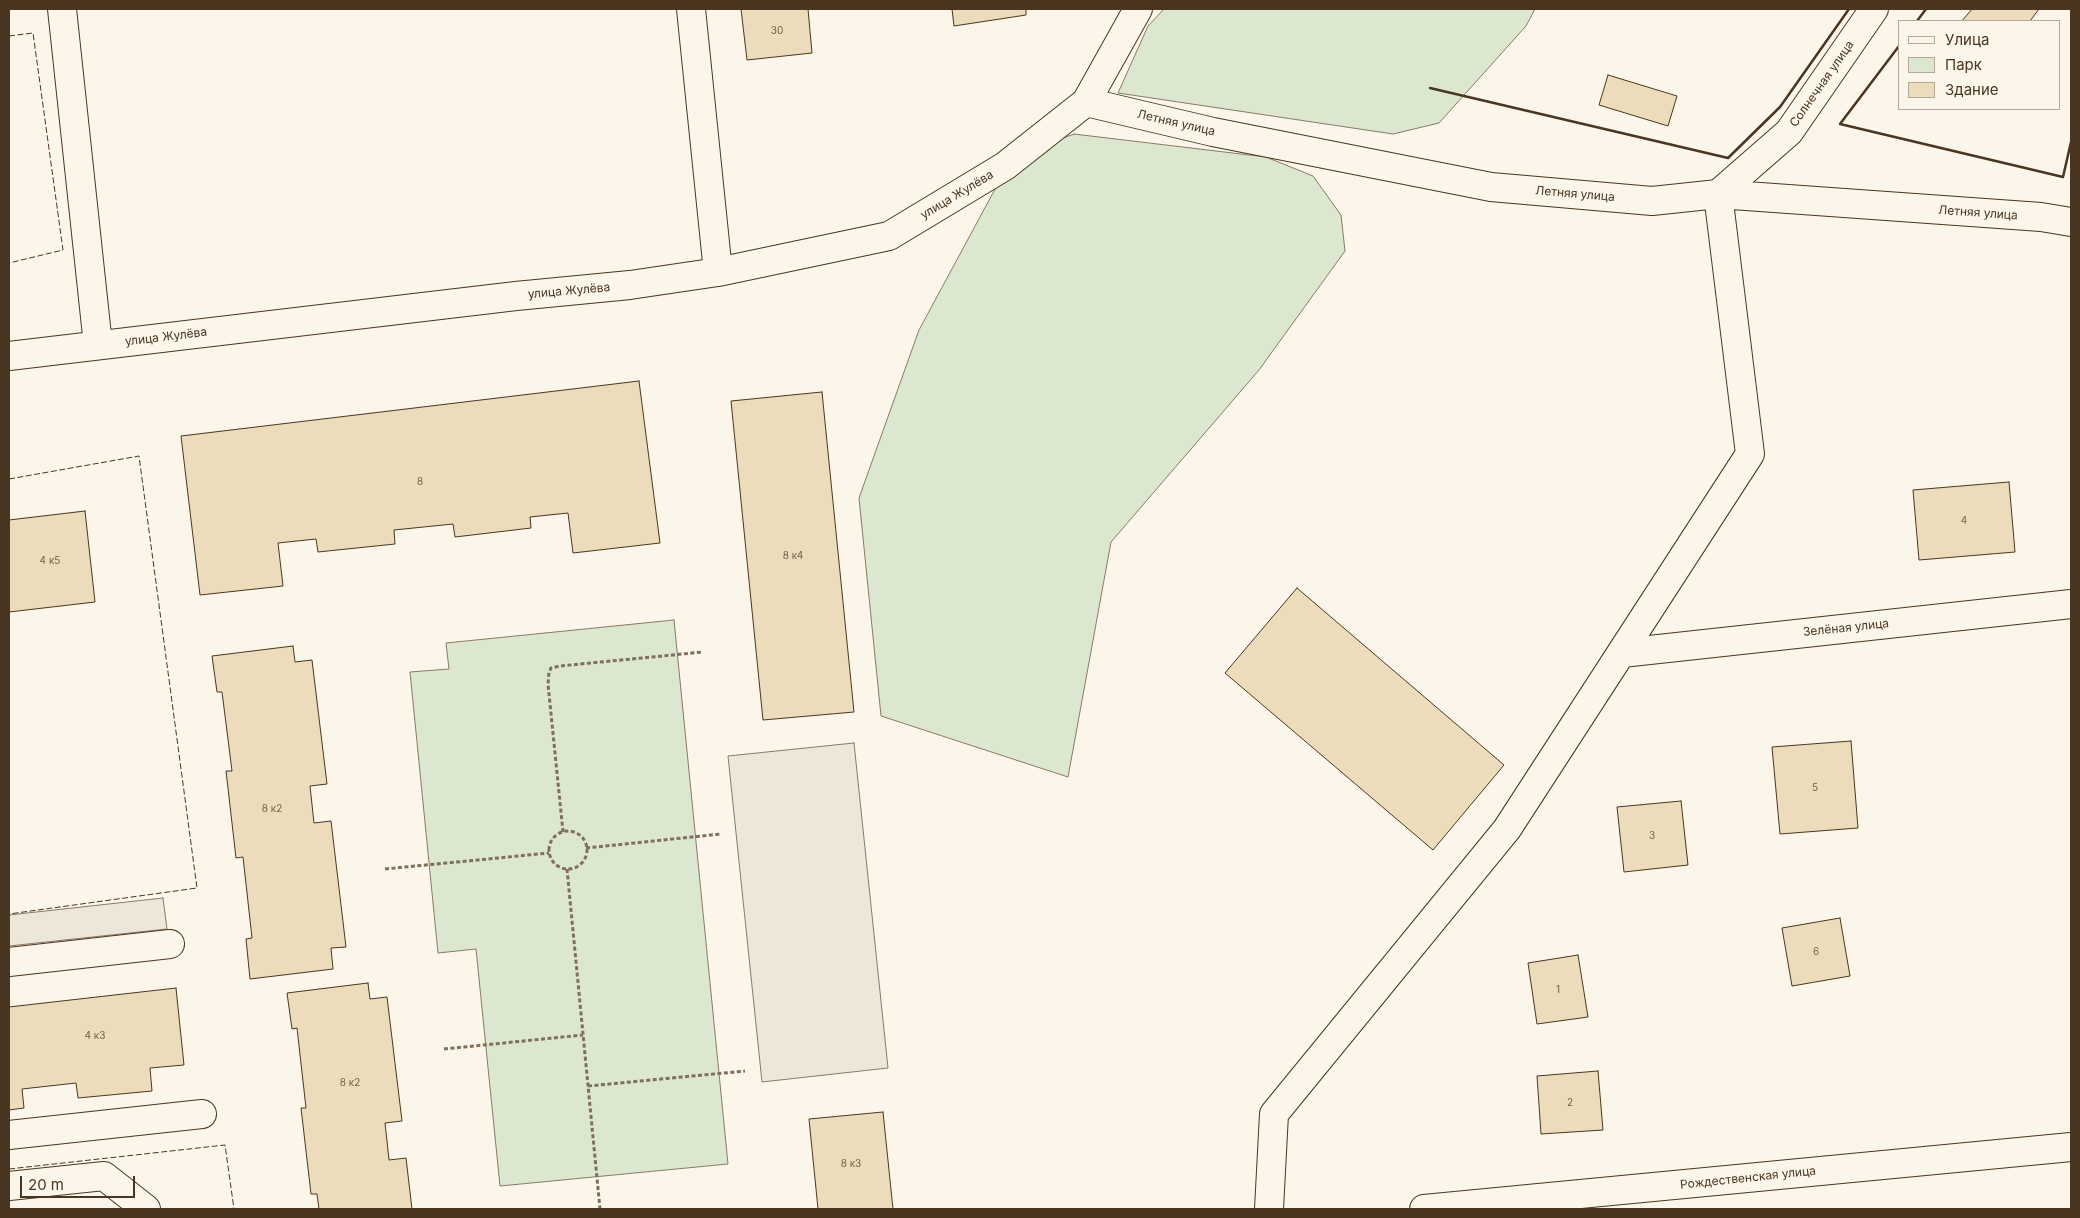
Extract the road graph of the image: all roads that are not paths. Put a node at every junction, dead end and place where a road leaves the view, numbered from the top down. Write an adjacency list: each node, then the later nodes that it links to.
1 (62, 9): 9 (street)
2 (691, 9): 8 (street)
3 (1138, 9): 5 (street)
4 (1874, 9): 6 (street, Солнечная улица)
5 (1086, 102): 6 (street, Летняя улица); 8 (street, улица Жулёва)
6 (1718, 194): 7 (street, Летняя улица); 12 (street)
7 (2071, 222)
8 (718, 272): 9 (street, улица Жулёва)
9 (98, 345): 10 (street, улица Жулёва)
10 (9, 356)
11 (2071, 604): 12 (street, Зелёная улица)
12 (1622, 652): 20 (street)
13 (170, 944): 14 (street)
14 (9, 962)
15 (202, 1114): 16 (street)
16 (9, 1135)
17 (2071, 1147): 21 (street, Рождественская улица)
18 (9, 1186): 19 (street)
19 (146, 1209)
20 (1269, 1209)
21 (1424, 1209)

